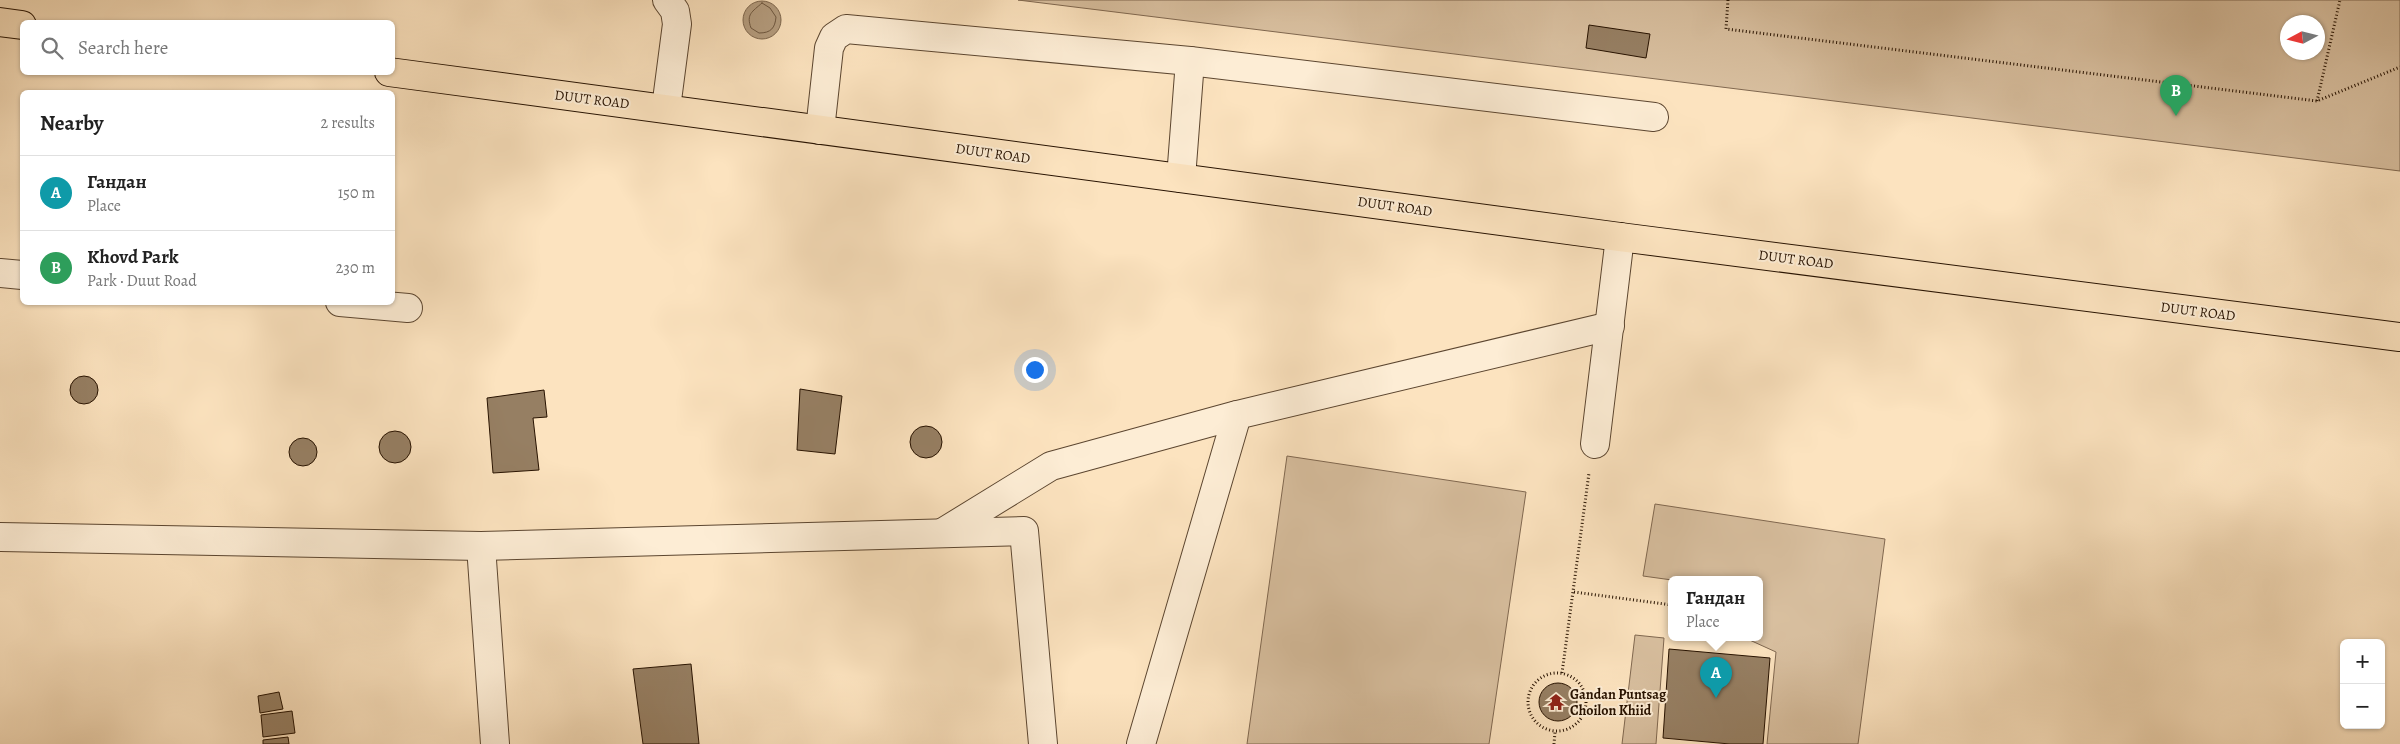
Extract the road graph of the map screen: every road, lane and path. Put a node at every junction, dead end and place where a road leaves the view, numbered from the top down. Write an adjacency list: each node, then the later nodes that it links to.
1 (667, 0): 10 (street)
2 (1728, 0): 9 (path)
3 (2340, 0): 9 (path)
4 (0, 22): 5 (main road)
5 (20, 25)
6 (1190, 61): 11 (street); 12 (street); 13 (street)
7 (2400, 67): 9 (path)
8 (395, 73): 10 (main road, DUUT ROAD)
9 (2317, 101)
10 (666, 108): 12 (main road, DUUT ROAD)
11 (1654, 117)
12 (820, 130): 13 (main road, DUUT ROAD)
13 (1180, 178): 14 (main road, DUUT ROAD)
14 (1620, 237): 19 (street); 20 (main road, DUUT ROAD)
15 (0, 273): 16 (street)
16 (20, 275)
17 (374, 305): 18 (street)
18 (408, 308)
19 (1610, 326): 21 (street); 22 (street)
20 (2400, 337)
21 (1237, 415): 24 (street); 33 (street)
22 (1595, 444)
23 (1588, 482): 27 (path)
24 (942, 533): 26 (street); 32 (street)
25 (0, 537): 26 (street)
26 (481, 546): 31 (street)
27 (1574, 592): 28 (path); 29 (path)
28 (1668, 604)
29 (1562, 673): 30 (path); 30 (path)
30 (1555, 732): 34 (path)
31 (495, 744)
32 (1043, 744)
33 (1141, 744)
34 (1554, 744)

